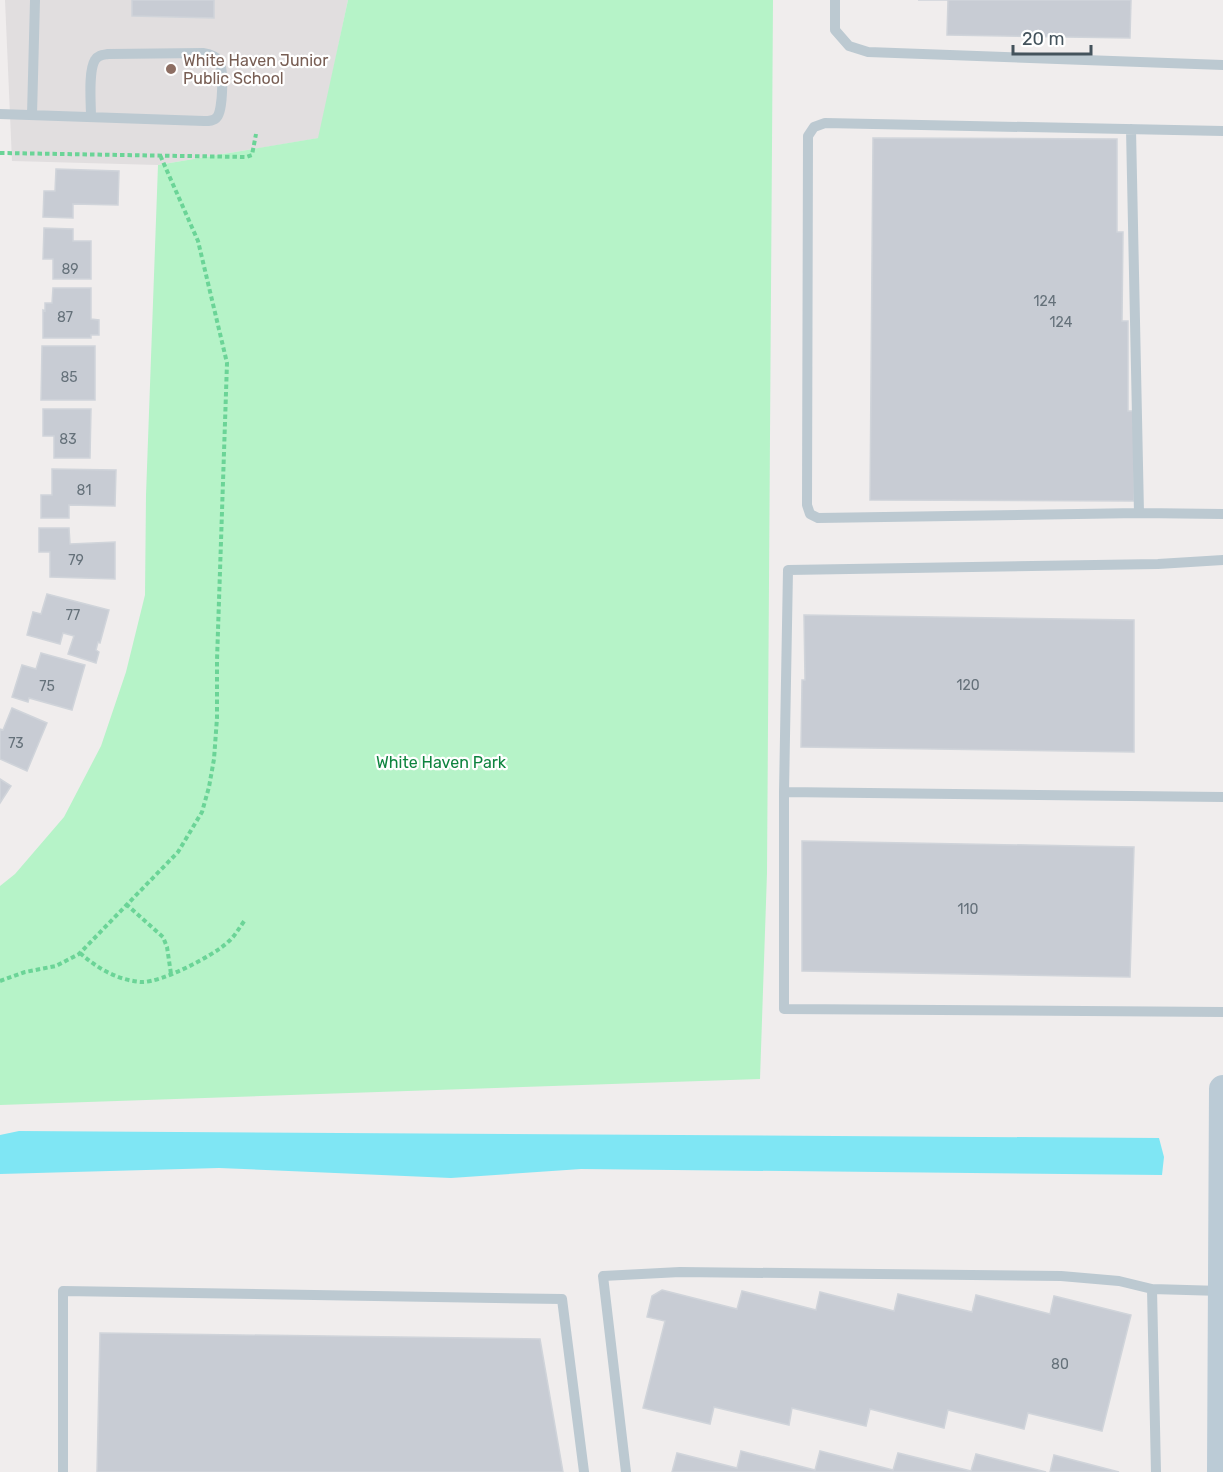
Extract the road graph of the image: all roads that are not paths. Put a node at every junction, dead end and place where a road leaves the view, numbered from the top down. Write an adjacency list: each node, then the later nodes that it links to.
1 (34, 0): 5 (lane)
2 (835, 0): 3 (lane)
3 (1223, 65)
4 (0, 114): 5 (lane)
5 (32, 116): 6 (lane)
6 (91, 117): 6 (lane)
7 (1131, 129): 8 (lane); 9 (lane); 9 (lane)
8 (1223, 132)
9 (1139, 513): 10 (lane)
10 (1223, 514)
11 (1223, 560): 12 (lane)
12 (784, 792): 13 (lane); 14 (lane)
13 (1223, 797)
14 (1223, 1011)
15 (1223, 1089): 17 (main road)
16 (1152, 1289): 17 (lane); 20 (lane); 21 (lane)
17 (1221, 1291): 22 (main road)
18 (63, 1472): 19 (lane)
19 (584, 1472)
20 (626, 1472)
21 (1156, 1472)
22 (1221, 1472)

